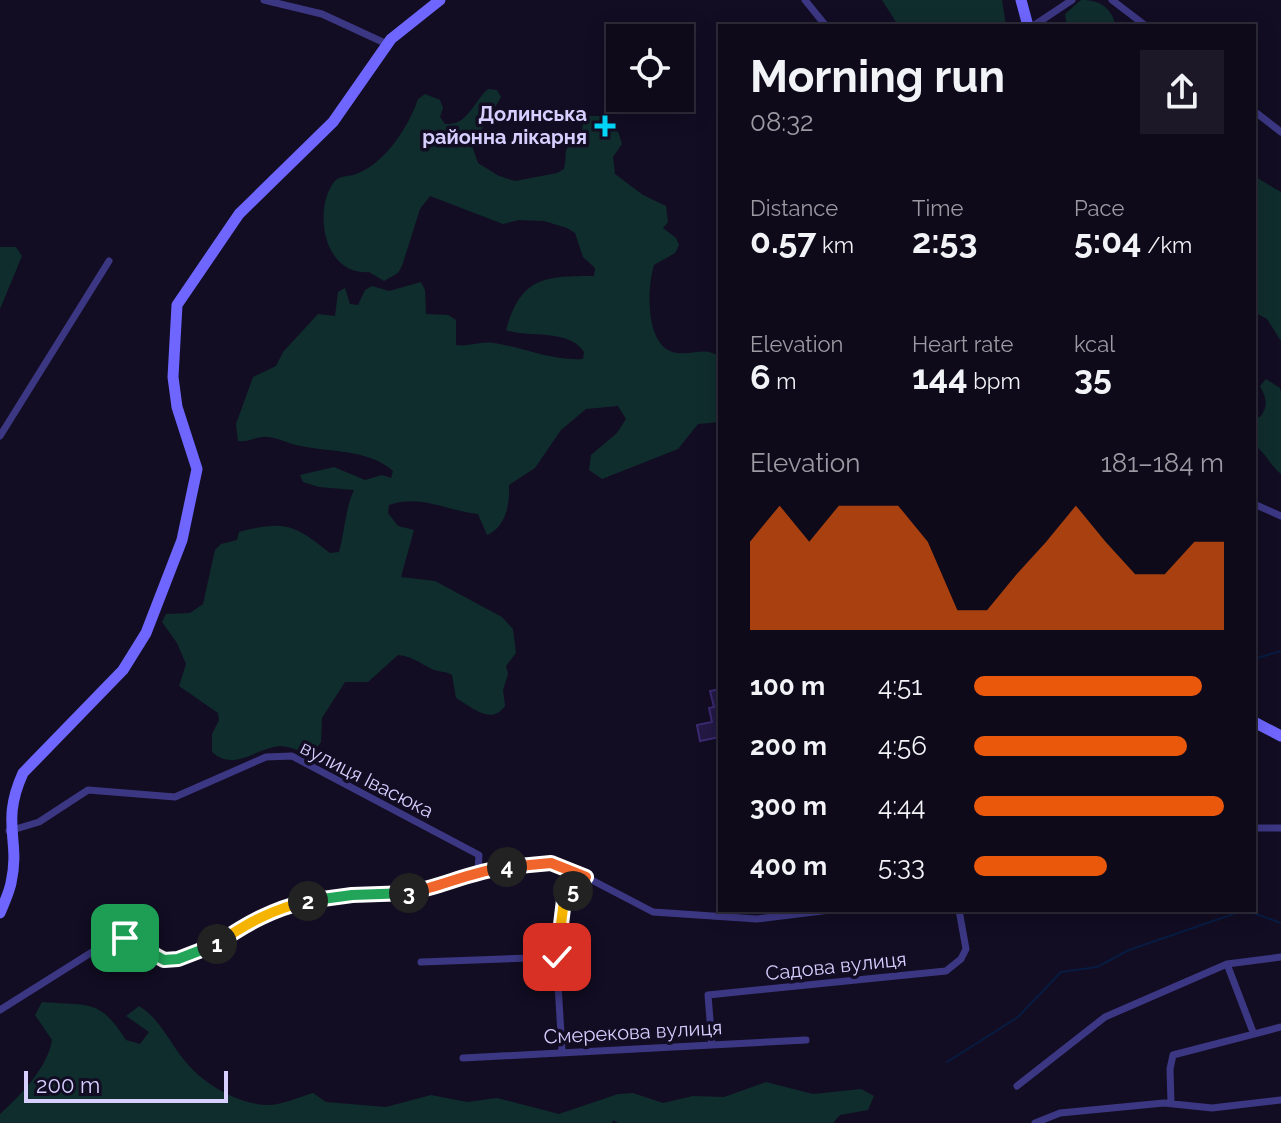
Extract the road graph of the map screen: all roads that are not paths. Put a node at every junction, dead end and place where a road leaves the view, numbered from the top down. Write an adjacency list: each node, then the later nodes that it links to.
1 (264, 0): 11 (street)
2 (440, 0): 11 (street)
3 (805, 0): 7 (street)
4 (1021, 0): 8 (street)
5 (1072, 0): 9 (street)
6 (1112, 0): 10 (street)
7 (824, 24)
8 (1029, 24)
9 (1033, 24)
10 (1143, 24)
11 (387, 44): 22 (street)
12 (1256, 113): 13 (street)
13 (1281, 132)
14 (109, 261): 15 (street)
15 (0, 436)
16 (1256, 505): 17 (street)
17 (1281, 516)
18 (1256, 723): 19 (street)
19 (1281, 736)
20 (1256, 828): 21 (street)
21 (1281, 828)
22 (7, 832): 23 (street, вулиця Івасюка); 27 (street)
23 (478, 870): 24 (street); 32 (street)
24 (586, 877): 25 (street); 28 (street)
25 (814, 912)
26 (959, 912): 36 (street, Садова вулиця)
27 (0, 913)
28 (557, 957): 30 (street); 37 (street)
29 (1281, 957): 31 (street)
30 (421, 962)
31 (1227, 964): 34 (street); 39 (street)
32 (0, 1010)
33 (1281, 1027): 34 (street)
34 (1253, 1032): 41 (street)
35 (806, 1040): 36 (street, Смерекова вулиця)
36 (712, 1045): 37 (street, Смерекова вулиця)
37 (562, 1051): 38 (street, Смерекова вулиця)
38 (463, 1058)
39 (1017, 1086)
40 (1281, 1100): 41 (street)
41 (1171, 1103): 42 (street)
42 (1035, 1123)

